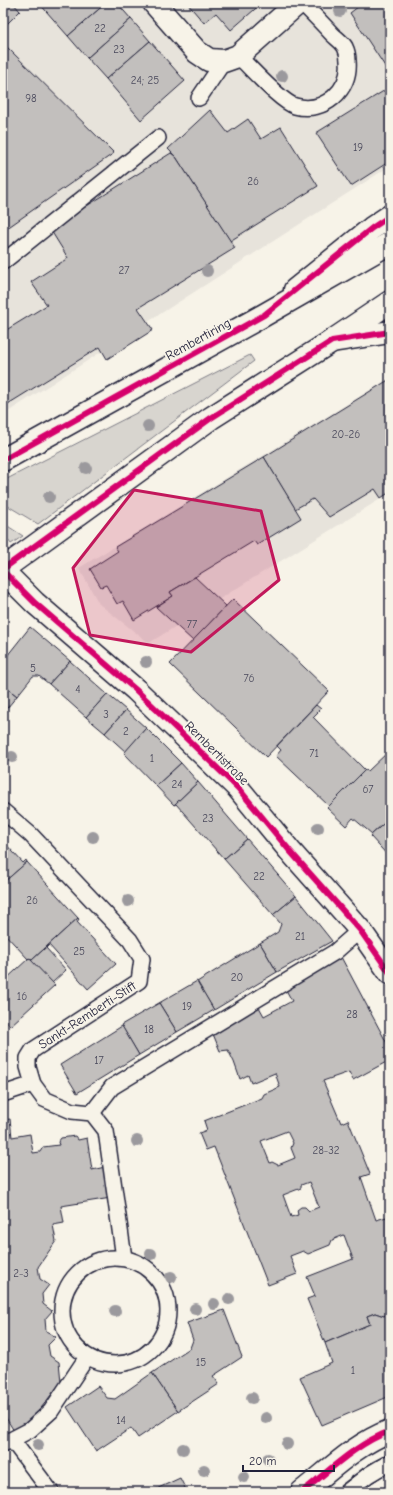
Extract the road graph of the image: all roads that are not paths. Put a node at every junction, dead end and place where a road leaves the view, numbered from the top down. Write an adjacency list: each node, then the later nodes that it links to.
1 (154, 3): 4 (main road)
2 (298, 3): 4 (main road)
3 (302, 3): 4 (lane)
4 (224, 59): 5 (lane)
5 (199, 98)
6 (158, 138): 9 (lane)
7 (390, 216): 11 (main road, Rembertiring)
8 (390, 243): 11 (main road, Rembertiring)
9 (3, 262)
10 (390, 302): 13 (main road)
11 (264, 315): 14 (main road, Rembertiring)
12 (390, 332): 13 (main road)
13 (332, 341): 15 (main road)
14 (3, 460)
15 (3, 570): 17 (main road, Rembertistraße)
16 (3, 811): 19 (lane, Sankt-Remberti-Stift)
17 (360, 930): 18 (main road, Rembertistraße); 21 (lane)
18 (390, 973)
19 (33, 1084): 20 (lane); 21 (lane, Sankt-Remberti-Stift)
20 (3, 1094)
21 (92, 1113): 22 (lane)
22 (124, 1258): 23 (lane); 23 (lane)
23 (87, 1357): 25 (lane)
24 (390, 1431): 28 (main road)
25 (8, 1442): 27 (lane)
26 (390, 1462): 29 (lane)
27 (51, 1492)
28 (302, 1492)
29 (346, 1492)

